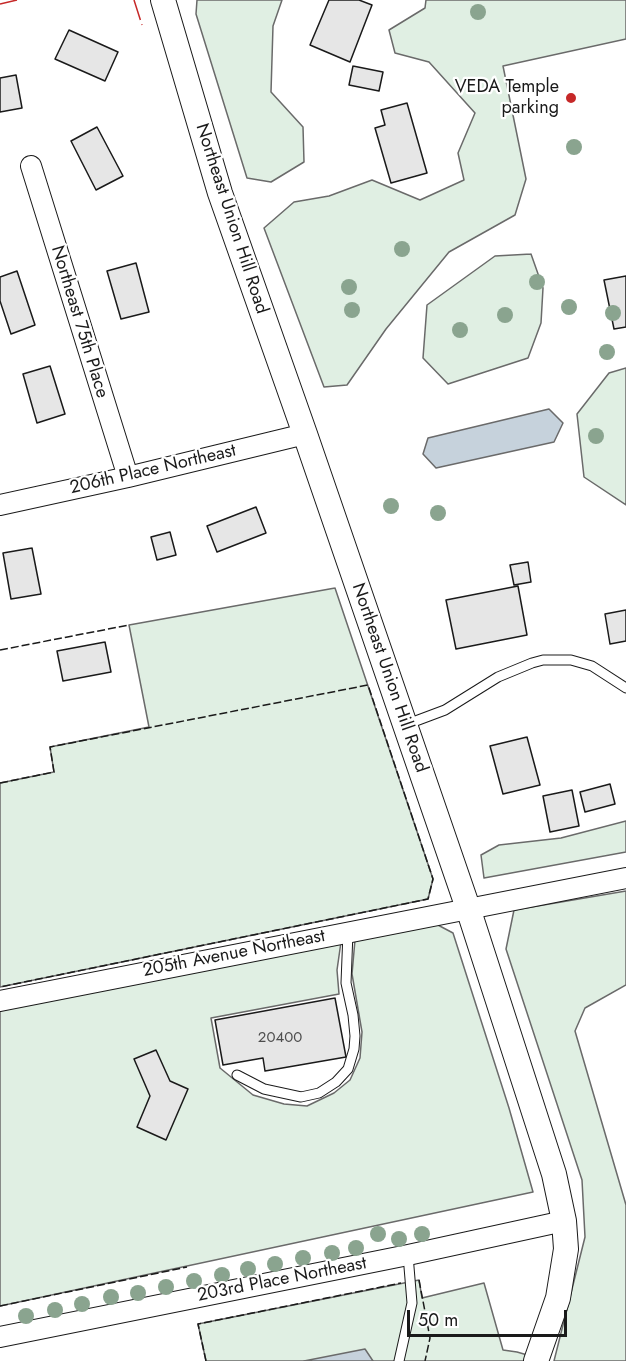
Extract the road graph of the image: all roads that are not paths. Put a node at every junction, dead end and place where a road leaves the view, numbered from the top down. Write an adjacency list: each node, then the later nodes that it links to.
1 (163, 0): 3 (street, Northeast Union Hill Road)
2 (31, 166): 4 (street, Northeast 75th Place)
3 (305, 434): 4 (street, 206th Place Northeast); 7 (street, Northeast Union Hill Road)
4 (128, 477): 5 (street, 206th Place Northeast)
5 (0, 505)
6 (626, 688): 7 (lane)
7 (405, 725): 9 (street, Northeast Union Hill Road)
8 (626, 878): 9 (street, 205th Avenue Northeast)
9 (468, 908): 10 (street, 205th Avenue Northeast); 13 (street, Northeast Union Hill Road)
10 (348, 932): 11 (street, 205th Avenue Northeast); 12 (lane)
11 (0, 1000)
12 (237, 1075)
13 (564, 1221): 14 (street, 203rd Place Northeast); 17 (street, Northeast Union Hill Road)
14 (408, 1255): 15 (street, 203rd Place Northeast); 16 (lane)
15 (0, 1337)
16 (399, 1361)
17 (536, 1361)

